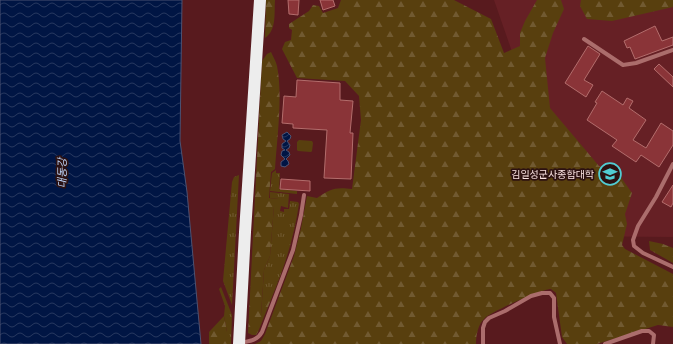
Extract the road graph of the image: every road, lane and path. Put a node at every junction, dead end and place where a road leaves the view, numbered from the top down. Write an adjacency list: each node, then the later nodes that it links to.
1 (260, 0): 7 (highway)
2 (584, 39): 3 (lane)
3 (673, 50)
4 (673, 164): 6 (lane)
5 (304, 196): 7 (lane)
6 (673, 268)
7 (239, 343)
8 (483, 344): 9 (lane)
9 (560, 344)
10 (605, 344): 11 (lane)
11 (653, 344)

